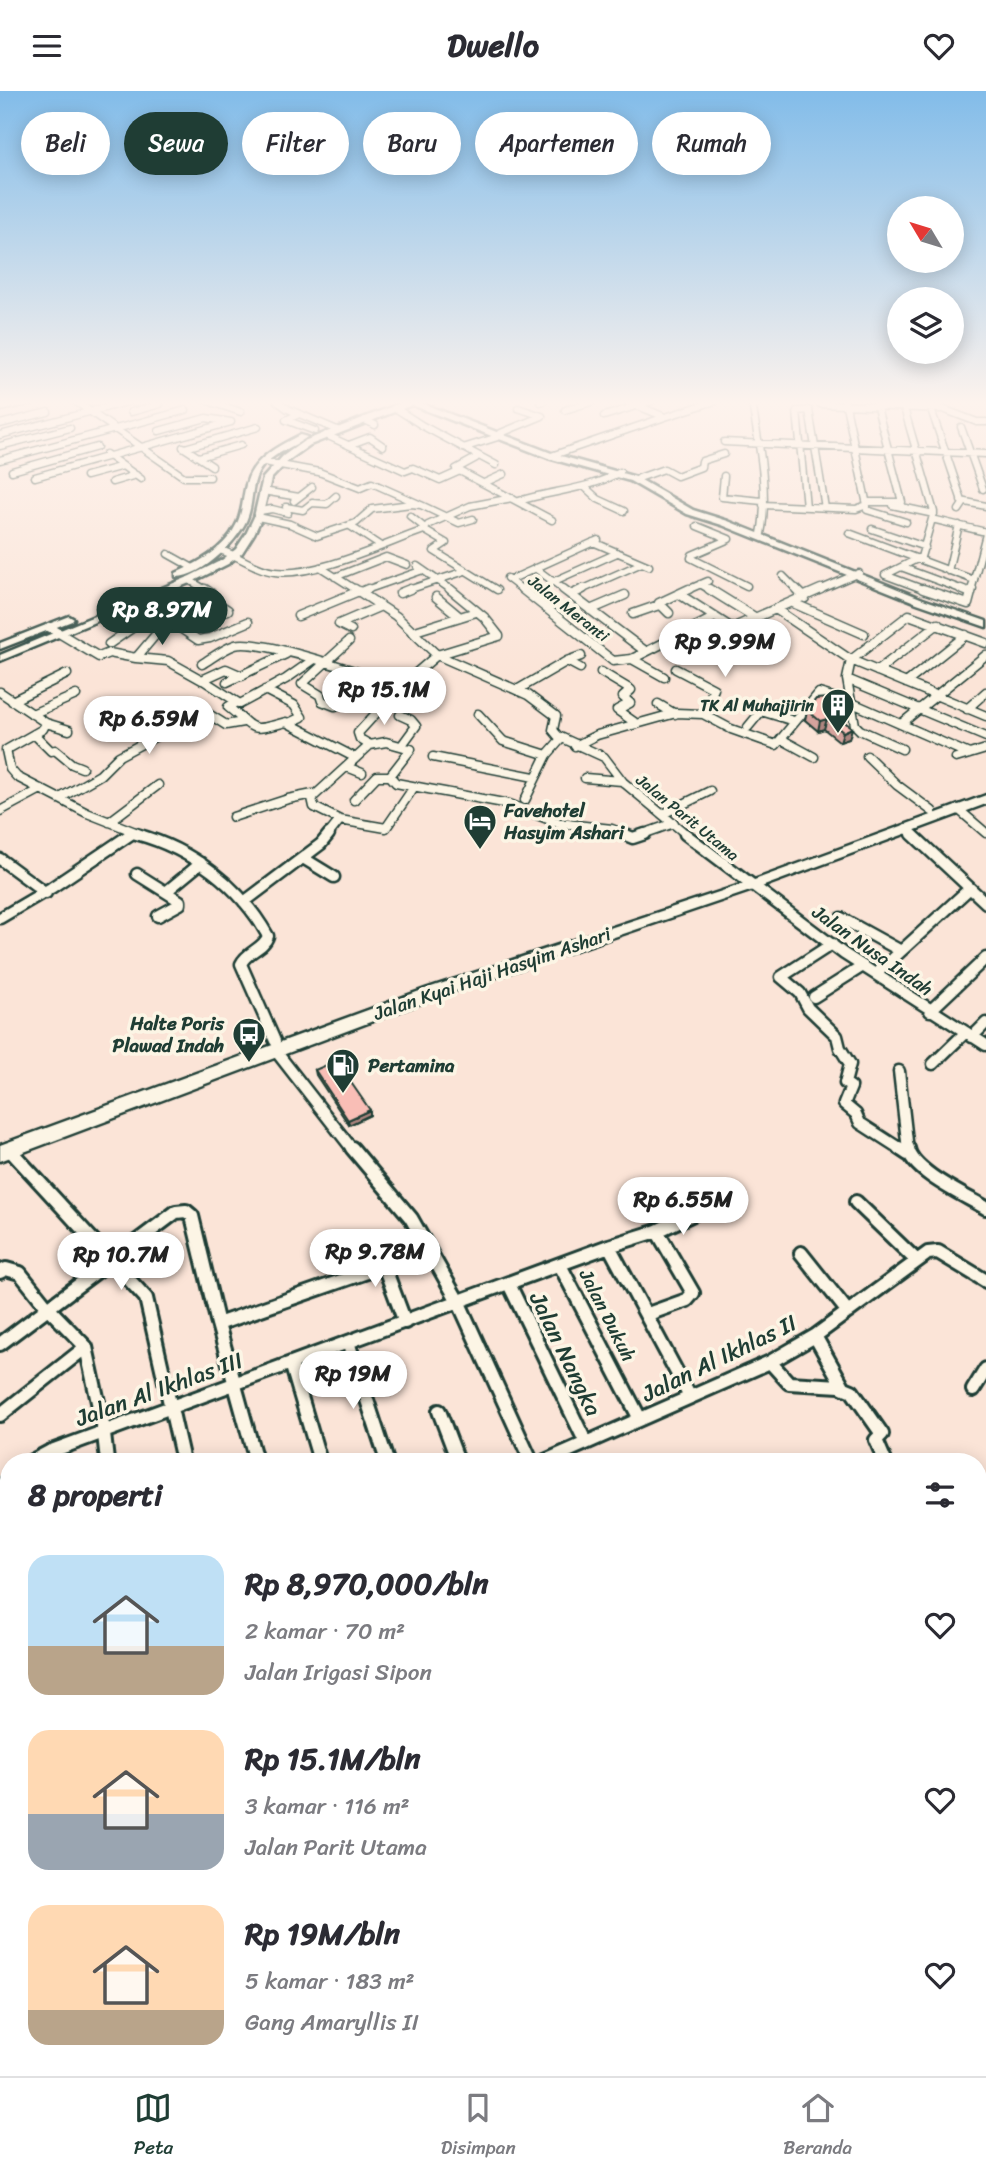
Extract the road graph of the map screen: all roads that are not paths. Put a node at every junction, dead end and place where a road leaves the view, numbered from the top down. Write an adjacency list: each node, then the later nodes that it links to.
1 (247, 494): 60 (street)
2 (262, 494): 37 (street)
3 (278, 494): 20 (street)
4 (303, 494): 20 (street)
5 (396, 494): 26 (street)
6 (505, 494): 21 (street)
7 (540, 494): 21 (street)
8 (592, 494): 32 (street)
9 (658, 494): 35 (street)
10 (670, 494): 29 (street)
11 (722, 494): 24 (street)
12 (762, 494): 24 (street)
13 (804, 494): 28 (street)
14 (822, 494): 30 (street)
15 (865, 494): 23 (street)
16 (900, 494): 23 (street)
17 (928, 494): 39 (street)
18 (959, 494): 22 (street)
19 (336, 496): 20 (street)
20 (299, 497)
21 (516, 499): 42 (street); 45 (street)
22 (961, 501): 27 (street); 34 (street)
23 (867, 502): 33 (street)
24 (762, 503): 28 (street); 53 (street)
25 (886, 503): 31 (street)
26 (421, 505): 42 (street); 48 (street)
27 (986, 506)
28 (806, 507): 30 (street)
29 (699, 508): 35 (street); 38 (street)
30 (825, 508): 33 (street)
31 (911, 509): 39 (street); 46 (street)
32 (624, 510)
33 (865, 510): 46 (street)
34 (959, 510)
35 (687, 511): 43 (street)
36 (288, 513): 37 (street)
37 (259, 514): 48 (street); 63 (street)
38 (714, 514): 43 (street); 53 (street)
39 (933, 515): 40 (street); 47 (street); 58 (street)
40 (950, 515)
41 (410, 516): 51 (street)
42 (444, 517): 44 (street); 51 (street)
43 (704, 518): 50 (street)
44 (473, 519)
45 (552, 520)
46 (906, 522): 56 (street)
47 (959, 525): 55 (street); 72 (street)
48 (350, 526): 57 (street)
49 (697, 526): 50 (street)
50 (720, 527): 65 (street); 75 (street)
51 (424, 529): 57 (street); 71 (street)
52 (872, 529): 56 (street)
53 (762, 531): 65 (street)
54 (849, 533): 64 (street)
55 (986, 533): 59 (street)
56 (899, 538): 58 (street)
57 (379, 545): 67 (street)
58 (925, 547): 64 (street)
59 (984, 549): 73 (street)
60 (221, 551): 63 (street); 69 (street)
61 (617, 553): 70 (street); 82 (street); 93 (street)
62 (169, 554): 69 (street)
63 (236, 554): 67 (street); 79 (street)
64 (918, 559): 68 (street); 72 (street)
65 (820, 560): 77 (street)
66 (407, 565): 78 (street)
67 (320, 567): 78 (street)
68 (901, 567): 90 (street); 96 (street)
69 (193, 568): 114 (street)
70 (535, 568): 82 (street); 138 (street, Jalan Meranti)
71 (465, 571): 80 (street); 86 (street)
72 (947, 571): 83 (street)
73 (976, 571): 74 (street); 83 (street)
74 (986, 572)
75 (724, 574): 81 (street); 85 (street)
76 (783, 576): 95 (street)
77 (853, 576): 95 (street); 96 (street)
78 (335, 577): 87 (street)
79 (189, 580): 88 (street); 99 (street)
80 (439, 580): 87 (street); 89 (street); 102 (street)
81 (708, 581): 91 (street); 107 (street)
82 (552, 582): 93 (street)
83 (973, 582): 84 (street); 90 (street)
84 (986, 585)
85 (747, 586)
86 (497, 590)
87 (360, 592): 98 (street); 103 (street)
88 (211, 593)
89 (400, 593)
90 (971, 593): 96 (street)
91 (679, 594): 105 (street); 109 (street)
92 (625, 595): 100 (street)
93 (571, 596): 100 (street)
94 (436, 597): 104 (street)
95 (805, 598): 97 (street)
96 (925, 598): 113 (street)
97 (793, 603): 101 (street); 118 (street)
98 (381, 606): 115 (street); 116 (street)
99 (123, 607): 108 (street); 114 (street)
100 (590, 610): 123 (street)
101 (777, 610): 107 (street); 136 (street)
102 (476, 612): 104 (street); 129 (street)
103 (299, 616)
104 (460, 617): 116 (street)
105 (715, 617): 107 (street); 119 (street)
106 (166, 618): 108 (street); 110 (street); 117 (street); 133 (street)
107 (756, 618)
108 (145, 619): 125 (street)
109 (641, 620)
110 (198, 622)
111 (248, 622): 117 (street)
112 (937, 624): 120 (street); 136 (street); 142 (street)
113 (986, 624)
114 (54, 630): 126 (street); 132 (street); 133 (street)
115 (351, 630)
116 (412, 632): 129 (street)
117 (188, 633): 121 (street)
118 (864, 634)
119 (676, 635): 123 (street); 127 (street)
120 (965, 635): 124 (street); 150 (street)
121 (182, 641)
122 (349, 641): 139 (street)
123 (635, 643): 127 (street)
124 (986, 643)
125 (109, 644)
126 (0, 646)
127 (645, 651): 134 (street)
128 (286, 654): 135 (street); 140 (street); 144 (street)
129 (437, 655): 151 (street); 153 (street)
130 (986, 655): 157 (street)
131 (581, 656): 137 (street)
132 (0, 658)
133 (135, 658): 147 (street)
134 (632, 659): 138 (street); 145 (street)
135 (313, 660): 139 (street); 152 (street)
136 (851, 660): 142 (street); 146 (street)
137 (567, 661): 141 (street); 153 (street)
138 (614, 661): 177 (street)
139 (328, 663): 151 (street); 163 (street)
140 (202, 664)
141 (580, 668)
142 (877, 671): 150 (street)
143 (67, 674): 158 (street)
144 (242, 676): 147 (street); 149 (street)
145 (664, 677): 148 (street); 170 (street)
146 (847, 679): 161 (street); 164 (street)
147 (203, 680): 160 (street)
148 (655, 681)
149 (227, 682)
150 (906, 683): 157 (street)
151 (401, 686): 163 (street)
152 (265, 690): 160 (street); 176 (street)
153 (517, 690): 185 (street)
154 (0, 692): 158 (street)
155 (986, 692): 165 (street)
156 (76, 695): 167 (street)
157 (936, 696): 164 (street); 165 (street)
158 (12, 701): 167 (street)
159 (196, 701): 166 (street)
160 (236, 702): 174 (street)
161 (850, 702): 173 (street); 178 (street); 192 (street)
162 (658, 704): 169 (street)
163 (380, 708): 187 (street)
164 (920, 709): 178 (street); 184 (street)
165 (967, 709): 172 (street)
166 (198, 713): 174 (street); 214 (street)
167 (32, 714): 175 (street)
168 (478, 714): 194 (street)
169 (675, 714): 170 (street); 177 (street)
170 (703, 714): 186 (street)
171 (400, 715): 182 (street)
172 (986, 716)
173 (794, 721): 179 (street); 186 (street)
174 (243, 722): 176 (street)
175 (46, 723): 180 (street); 181 (street)
176 (289, 723): 198 (street)
177 (637, 724): 189 (street)
178 (901, 724): 193 (street)
179 (748, 727)
180 (69, 730)
181 (34, 734): 190 (street); 202 (street)
182 (411, 734): 183 (street); 188 (street)
183 (425, 735)
184 (986, 737)
185 (561, 739): 189 (street, Jalan Parit Utama); 194 (street)
186 (781, 739): 197 (street)
187 (370, 745): 188 (street); 198 (street)
188 (402, 745): 204 (street)
189 (575, 746): 207 (street, Jalan Parit Utama)
190 (3, 748): 200 (street)
191 (986, 748): 193 (street)
192 (902, 749)
193 (969, 754): 199 (street)
194 (547, 755): 205 (street)
195 (867, 756): 220 (street)
196 (433, 757): 205 (street)
197 (814, 757)
198 (356, 758): 201 (street)
199 (956, 758)
200 (4, 764): 210 (street)
201 (347, 767): 203 (street); 213 (street)
202 (82, 768)
203 (362, 772)
204 (390, 776): 209 (street); 216 (street)
205 (534, 777): 217 (street)
206 (585, 778): 207 (street)
207 (622, 781): 221 (street, Jalan Parit Utama)
208 (158, 785): 224 (street)
209 (414, 787): 223 (street); 225 (street)
210 (41, 789): 214 (street); 219 (street)
211 (710, 791): 221 (street)
212 (986, 791): 220 (main road, Jalan Kyai Haji Hasyim Ashari)
213 (313, 795): 222 (street); 223 (street)
214 (60, 799): 224 (street)
215 (986, 799): 218 (main road, Jalan Kyai Haji Hasyim Ashari)
216 (354, 800)
217 (525, 800)
218 (958, 809): 226 (main road, Jalan Kyai Haji Hasyim Ashari); 228 (street)
219 (0, 811)
220 (932, 811): 234 (main road, Jalan Kyai Haji Hasyim Ashari)
221 (663, 814): 225 (street, Jalan Parit Utama)
222 (233, 817)
223 (340, 820): 229 (street)
224 (109, 822): 227 (street)
225 (674, 823): 234 (street, Jalan Parit Utama)
226 (906, 828): 234 (main road, Jalan Kyai Haji Hasyim Ashari); 239 (street)
227 (132, 833): 231 (street); 237 (street)
228 (986, 833)
229 (303, 858): 233 (street); 238 (street)
230 (0, 859): 237 (street)
231 (201, 863): 236 (street); 238 (street)
232 (137, 874): 236 (street)
233 (334, 877)
234 (746, 882): 243 (street, Jalan Nusa Indah); 252 (main road, Jalan Kyai Haji Hasyim Ashari)
235 (970, 889): 244 (street)
236 (167, 891): 240 (street)
237 (46, 893): 241 (street)
238 (244, 902): 252 (street)
239 (986, 903)
240 (158, 916)
241 (0, 918)
242 (841, 918): 244 (street)
243 (832, 944): 246 (street, Jalan Nusa Indah); 257 (street)
244 (901, 951): 247 (street)
245 (986, 958): 249 (street)
246 (863, 965): 247 (street, Jalan Nusa Indah); 248 (street)
247 (876, 974): 249 (street, Jalan Nusa Indah)
248 (814, 996)
249 (930, 1011): 251 (street, Jalan Nusa Indah)
250 (986, 1023): 251 (street)
251 (969, 1035): 253 (street, Jalan Nusa Indah); 254 (street)
252 (275, 1045): 256 (main road, Jalan Kyai Haji Hasyim Ashari); 272 (street)
253 (986, 1045)
254 (933, 1064)
255 (899, 1071): 257 (street)
256 (3, 1147): 265 (street)
257 (908, 1154): 259 (street)
258 (856, 1202): 266 (street)
259 (986, 1208)
260 (695, 1213): 261 (street, Jalan Al Ikhlas III)
261 (657, 1231): 262 (street, Jalan Al Ikhlas III); 275 (street)
262 (609, 1246): 267 (street, Jalan Al Ikhlas III); 275 (street)
263 (378, 1250): 268 (street)
264 (800, 1253): 274 (street)
265 (113, 1260): 273 (street); 277 (street); 289 (street)
266 (917, 1261): 270 (street, Jalan Al Ikhlas II); 274 (street, Jalan Al Ikhlas II)
267 (560, 1265): 271 (street, Jalan Al Ikhlas III); 292 (street, Jalan Dukuh)
268 (384, 1266): 276 (street); 277 (street)
269 (3, 1270): 273 (street)
270 (986, 1281)
271 (509, 1284): 272 (street, Jalan Al Ikhlas III); 294 (street, Jalan Nangka)
272 (459, 1303): 276 (street, Jalan Al Ikhlas III); 302 (street)
273 (48, 1308): 280 (street); 281 (street)
274 (848, 1312): 278 (street, Jalan Al Ikhlas II)
275 (648, 1314): 288 (street)
276 (405, 1322): 279 (street, Jalan Al Ikhlas III)
277 (218, 1324): 285 (street)
278 (815, 1336): 282 (street, Jalan Al Ikhlas II); 286 (street)
279 (348, 1342): 283 (street, Jalan Al Ikhlas III); 300 (street)
280 (0, 1343)
281 (86, 1347): 291 (street); 293 (street)
282 (770, 1362): 286 (street); 288 (street, Jalan Al Ikhlas II)
283 (291, 1363): 285 (street, Jalan Al Ikhlas III); 299 (street)
284 (986, 1369): 287 (street)
285 (233, 1384): 289 (street, Jalan Al Ikhlas III); 298 (street)
286 (844, 1388): 304 (street)
287 (973, 1390)
288 (689, 1395): 292 (street, Jalan Al Ikhlas II)
289 (171, 1406): 293 (street, Jalan Al Ikhlas III); 297 (street)
290 (439, 1411): 301 (street)
291 (0, 1415)
292 (640, 1419): 294 (street, Jalan Al Ikhlas II)
293 (102, 1432): 295 (street, Jalan Al Ikhlas III); 296 (street)
294 (586, 1443): 303 (street, Jalan Al Ikhlas II)
295 (51, 1453)
296 (106, 1453)
297 (181, 1453)
298 (254, 1453)
299 (318, 1453)
300 (384, 1453)
301 (455, 1453)
302 (527, 1453)
303 (563, 1453)
304 (882, 1453)

